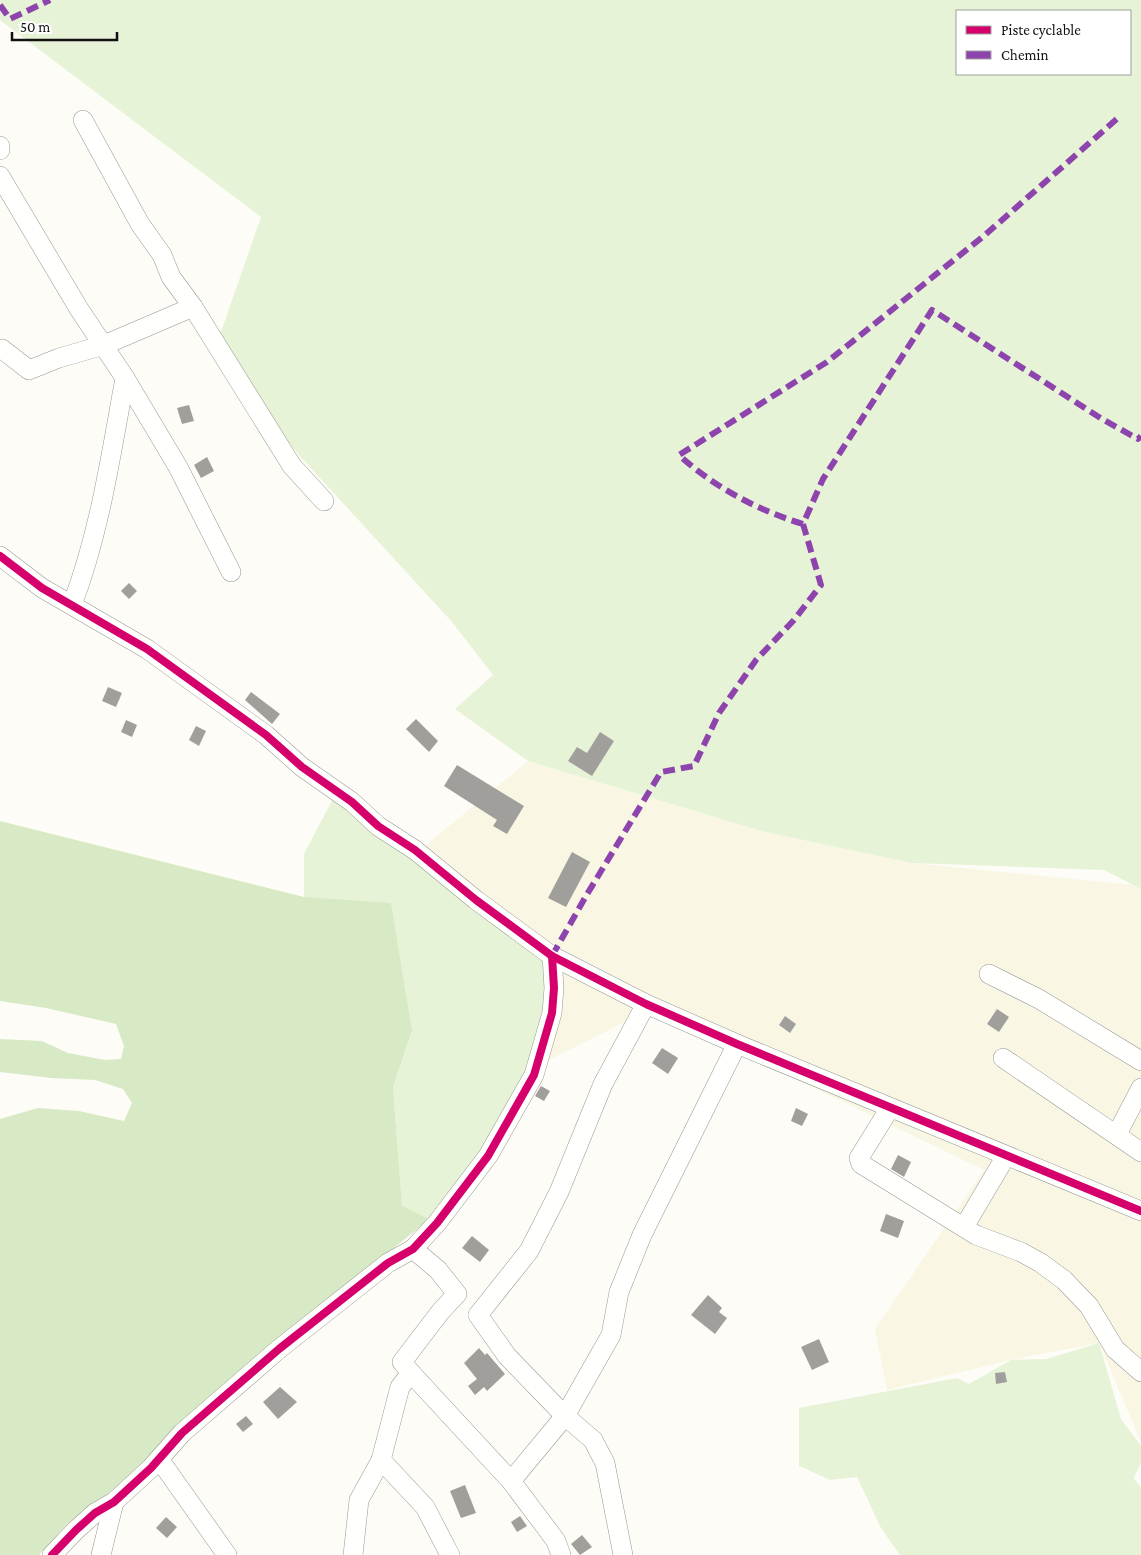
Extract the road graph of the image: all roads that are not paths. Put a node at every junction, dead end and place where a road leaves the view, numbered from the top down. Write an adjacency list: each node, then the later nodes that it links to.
1 (83, 120): 5 (street)
2 (0, 146): 3 (street)
3 (0, 150)
4 (0, 176): 6 (street)
5 (193, 307): 6 (street); 9 (street)
6 (104, 346): 7 (street); 8 (street)
7 (0, 350)
8 (125, 378): 11 (street); 12 (street)
9 (324, 501)
10 (0, 556): 12 (street)
11 (232, 572)
12 (72, 605): 13 (street)
13 (552, 956): 15 (street); 26 (street)
14 (989, 974): 18 (street)
15 (646, 1004): 16 (street); 28 (street)
16 (737, 1044): 20 (street); 31 (street)
17 (1003, 1058): 21 (street)
18 (1141, 1061)
19 (1141, 1088): 21 (street)
20 (890, 1108): 23 (street); 25 (street)
21 (1116, 1134): 22 (street)
22 (1141, 1152)
23 (1006, 1156): 24 (street); 25 (street)
24 (1141, 1211)
25 (964, 1227): 29 (street)
26 (413, 1249): 27 (street); 32 (street)
27 (457, 1294): 28 (street); 30 (street)
28 (478, 1315): 31 (street)
29 (1141, 1372)
30 (410, 1373): 33 (street); 34 (street)
31 (565, 1416): 34 (street); 42 (street)
32 (159, 1460): 35 (street); 38 (street)
33 (381, 1460): 39 (street); 40 (street)
34 (511, 1481): 41 (street)
35 (114, 1502): 36 (street); 37 (street)
36 (52, 1555)
37 (101, 1555)
38 (228, 1555)
39 (353, 1555)
40 (450, 1555)
41 (561, 1555)
42 (623, 1555)

